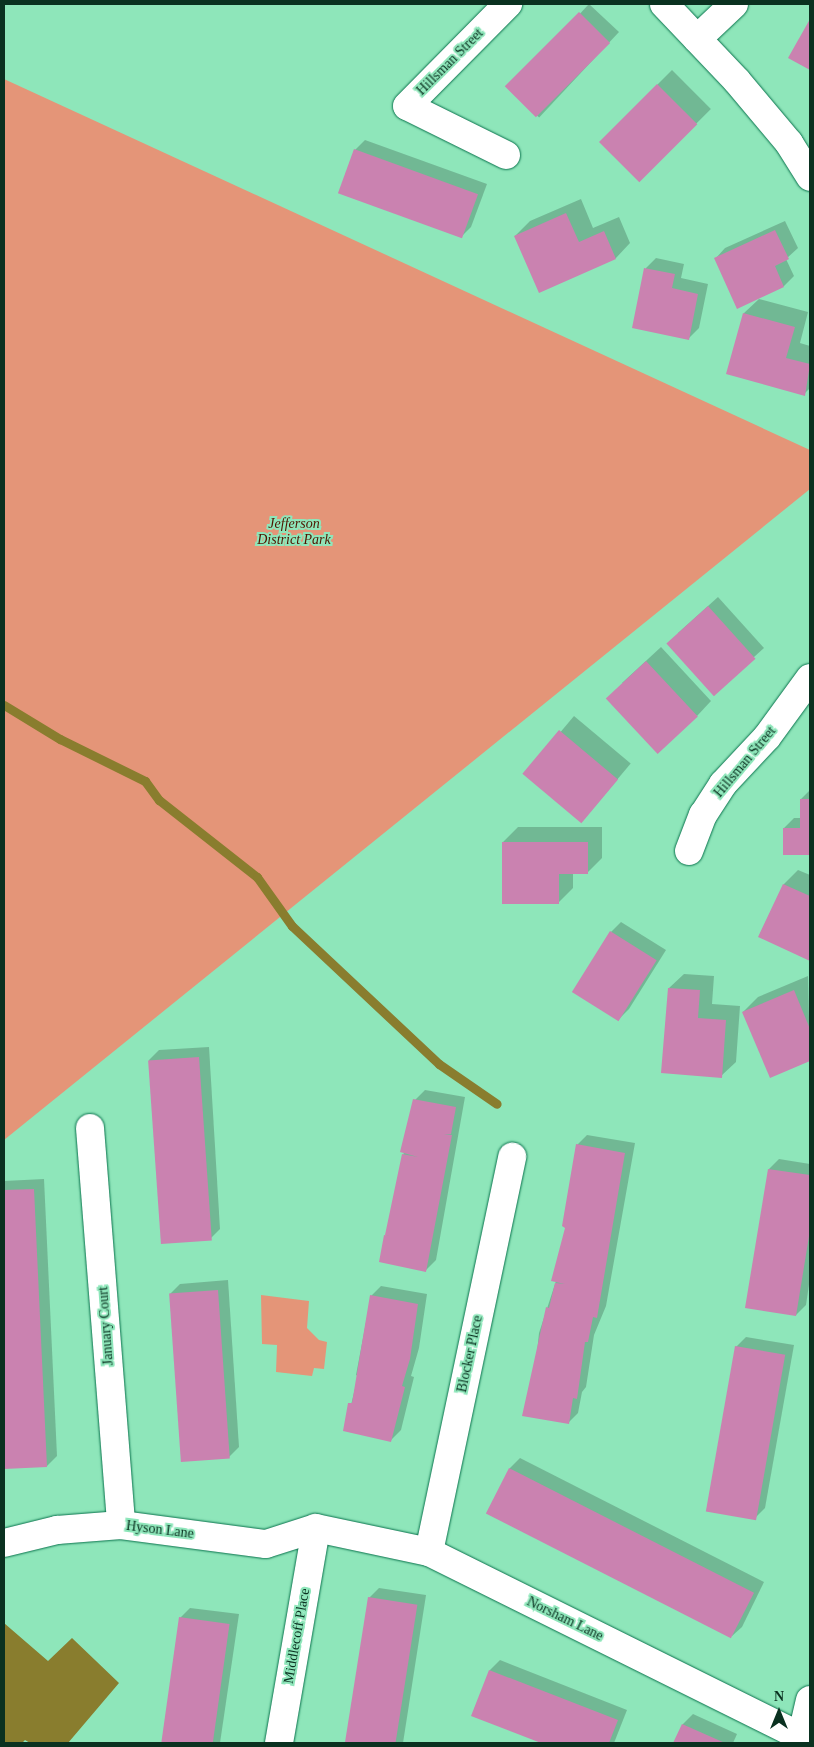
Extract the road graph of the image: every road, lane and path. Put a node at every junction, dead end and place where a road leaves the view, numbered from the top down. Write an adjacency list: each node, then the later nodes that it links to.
1 (508, 4): 5 (street, Hillsman Street)
2 (664, 4): 4 (street)
3 (734, 4): 4 (street)
4 (697, 39): 6 (street)
5 (506, 154)
6 (810, 177)
7 (810, 678): 8 (street, Hillsman Street)
8 (689, 851)
9 (90, 1128): 11 (street, January Court)
10 (512, 1156): 14 (street, Blocker Place)
11 (121, 1524): 12 (street, Hyson Lane); 13 (street, Hyson Lane)
12 (316, 1528): 14 (street, Norsham Lane); 17 (street, Middlecoff Place)
13 (4, 1543)
14 (429, 1552): 16 (street, Norsham Lane)
15 (810, 1700): 16 (street)
16 (802, 1740)
17 (279, 1743)

